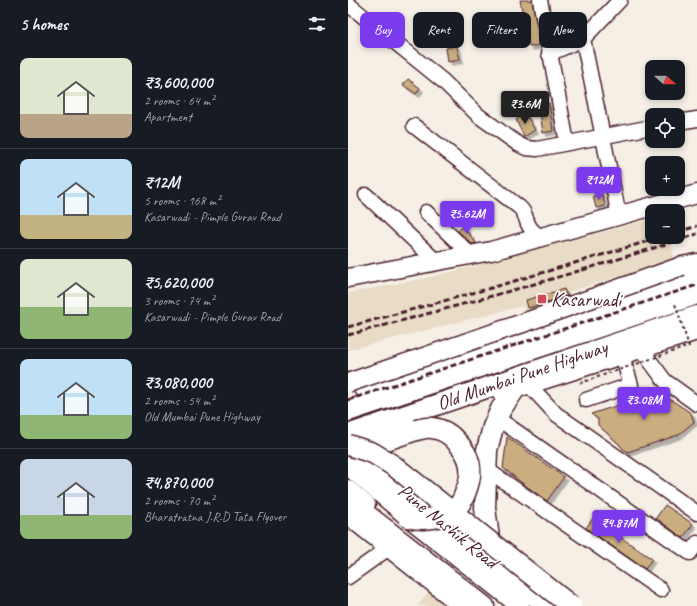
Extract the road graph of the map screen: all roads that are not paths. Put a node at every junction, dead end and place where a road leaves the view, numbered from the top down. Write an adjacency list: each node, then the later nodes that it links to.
1 (540, 0): 7 (street)
2 (620, 0): 4 (street)
3 (348, 4): 13 (street)
4 (587, 35)
5 (563, 48): 7 (street)
6 (585, 48): 12 (street)
7 (549, 54): 13 (street)
8 (697, 119): 9 (street)
9 (685, 121)
10 (414, 126): 18 (street)
11 (645, 128): 12 (street)
12 (603, 136): 13 (street); 17 (street)
13 (567, 143)
14 (697, 194): 17 (main road)
15 (366, 195): 20 (street)
16 (426, 212): 19 (street)
17 (619, 216): 18 (main road)
18 (541, 238): 19 (main road)
19 (471, 255): 20 (main road)
20 (437, 262): 23 (main road)
21 (690, 264): 29 (main road, bridge)
22 (697, 277): 31 (main road)
23 (348, 278)
24 (697, 294): 34 (highway)
25 (697, 316): 36 (highway, Old Mumbai Pune Highway)
26 (697, 331): 27 (main road)
27 (641, 349): 28 (main road); 33 (street)
28 (622, 355): 30 (main road); 32 (street)
29 (348, 383)
30 (522, 387): 35 (highway); 36 (main road); 41 (street)
31 (348, 392)
32 (586, 400)
33 (697, 404)
34 (348, 411)
35 (497, 418): 37 (highway); 44 (street)
36 (356, 444): 43 (main road); 43 (highway, bridge); 47 (highway, Pune Nashik Road); 55 (highway, bridge)
37 (486, 469): 47 (highway); 48 (street)
38 (348, 476): 52 (street)
39 (348, 487): 51 (street)
40 (348, 498): 50 (main road)
41 (697, 513)
42 (348, 514): 45 (highway)
43 (408, 517): 53 (main road)
44 (697, 543)
45 (390, 547): 46 (street); 49 (highway)
46 (348, 577)
47 (512, 578): 54 (highway, Pune Nashik Road)
48 (661, 590)
49 (464, 606)
50 (485, 606)
51 (497, 606)
52 (509, 606)
53 (520, 606)
54 (547, 606)
55 (571, 606)

